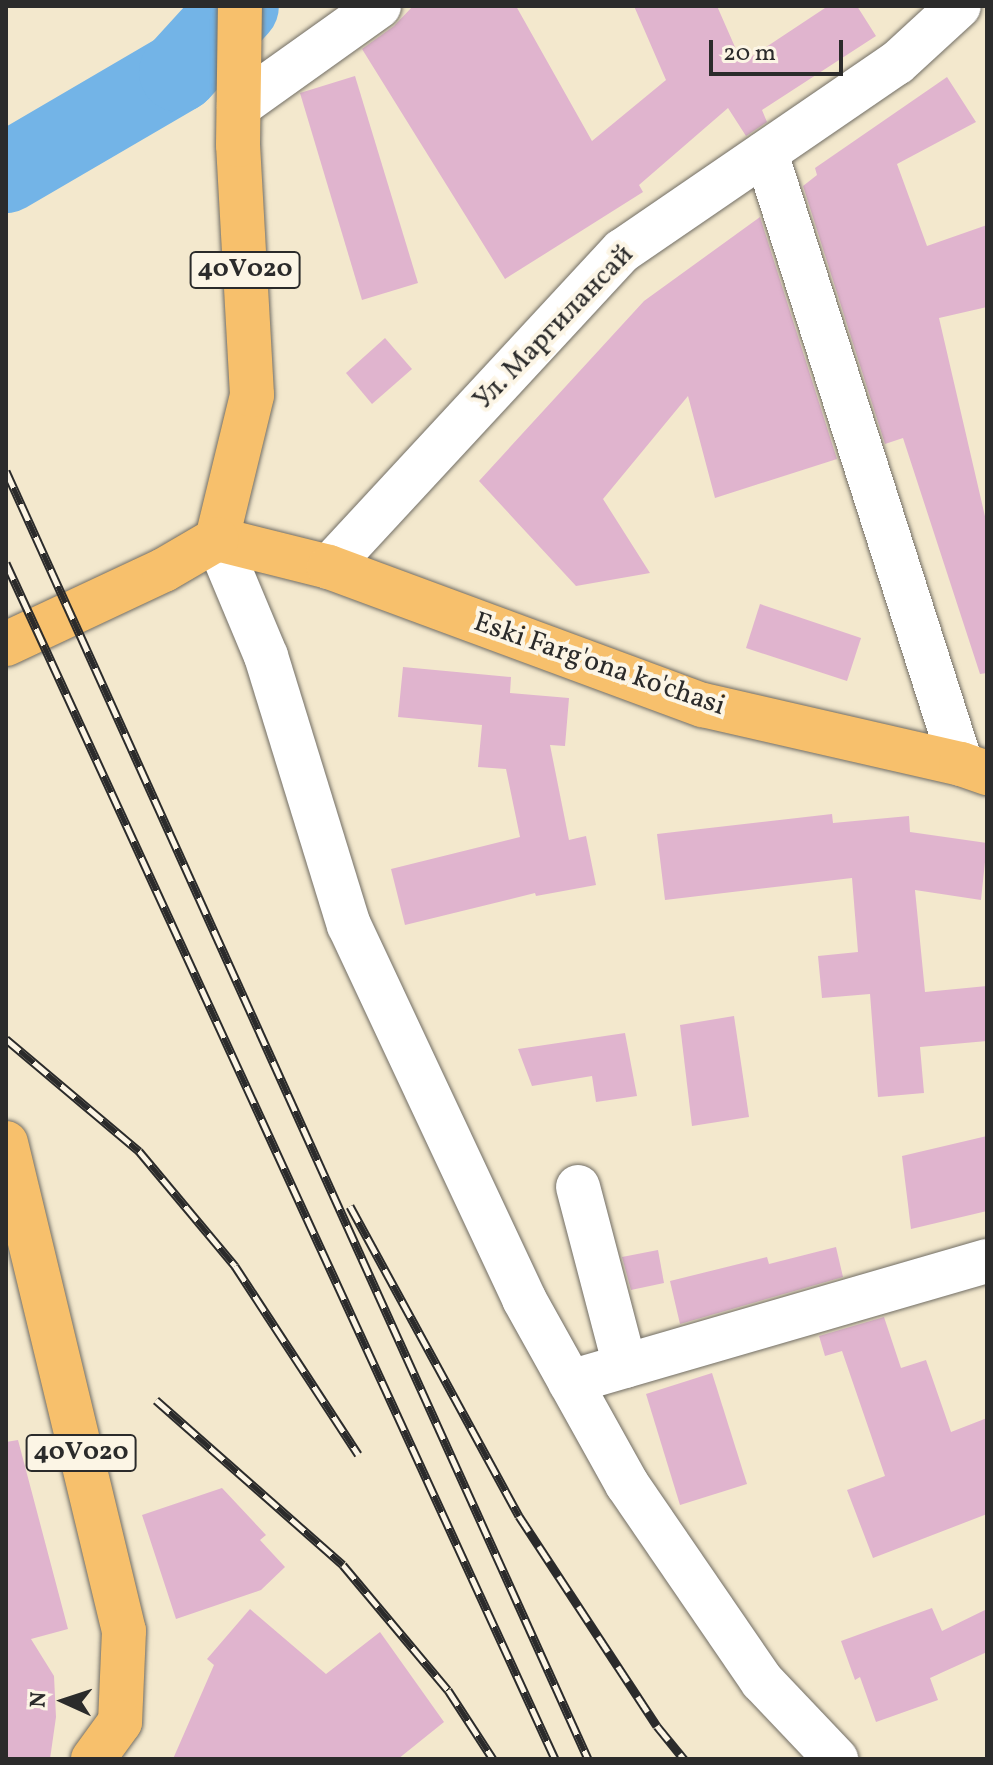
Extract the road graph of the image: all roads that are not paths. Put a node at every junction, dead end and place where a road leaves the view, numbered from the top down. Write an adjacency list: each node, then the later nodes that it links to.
1 (240, 6): 4 (main road, 40V020)
2 (379, 6): 4 (street)
3 (959, 6): 5 (street, Ул. Маргилансай)
4 (238, 125): 6 (main road, 40V020)
5 (766, 153): 7 (street, Ул. Маргилансай); 9 (street)
6 (217, 539): 7 (main road, Eski Farg'ona ko'chasi); 8 (main road); 14 (street)
7 (329, 567): 9 (main road, Eski Farg'ona ko'chasi)
8 (6, 644)
9 (974, 769)
10 (6, 1143): 15 (main road, 40V020)
11 (578, 1187): 13 (street)
12 (987, 1261): 13 (street)
13 (625, 1366): 14 (street)
14 (570, 1382): 16 (street)
15 (93, 1759)
16 (836, 1759)

